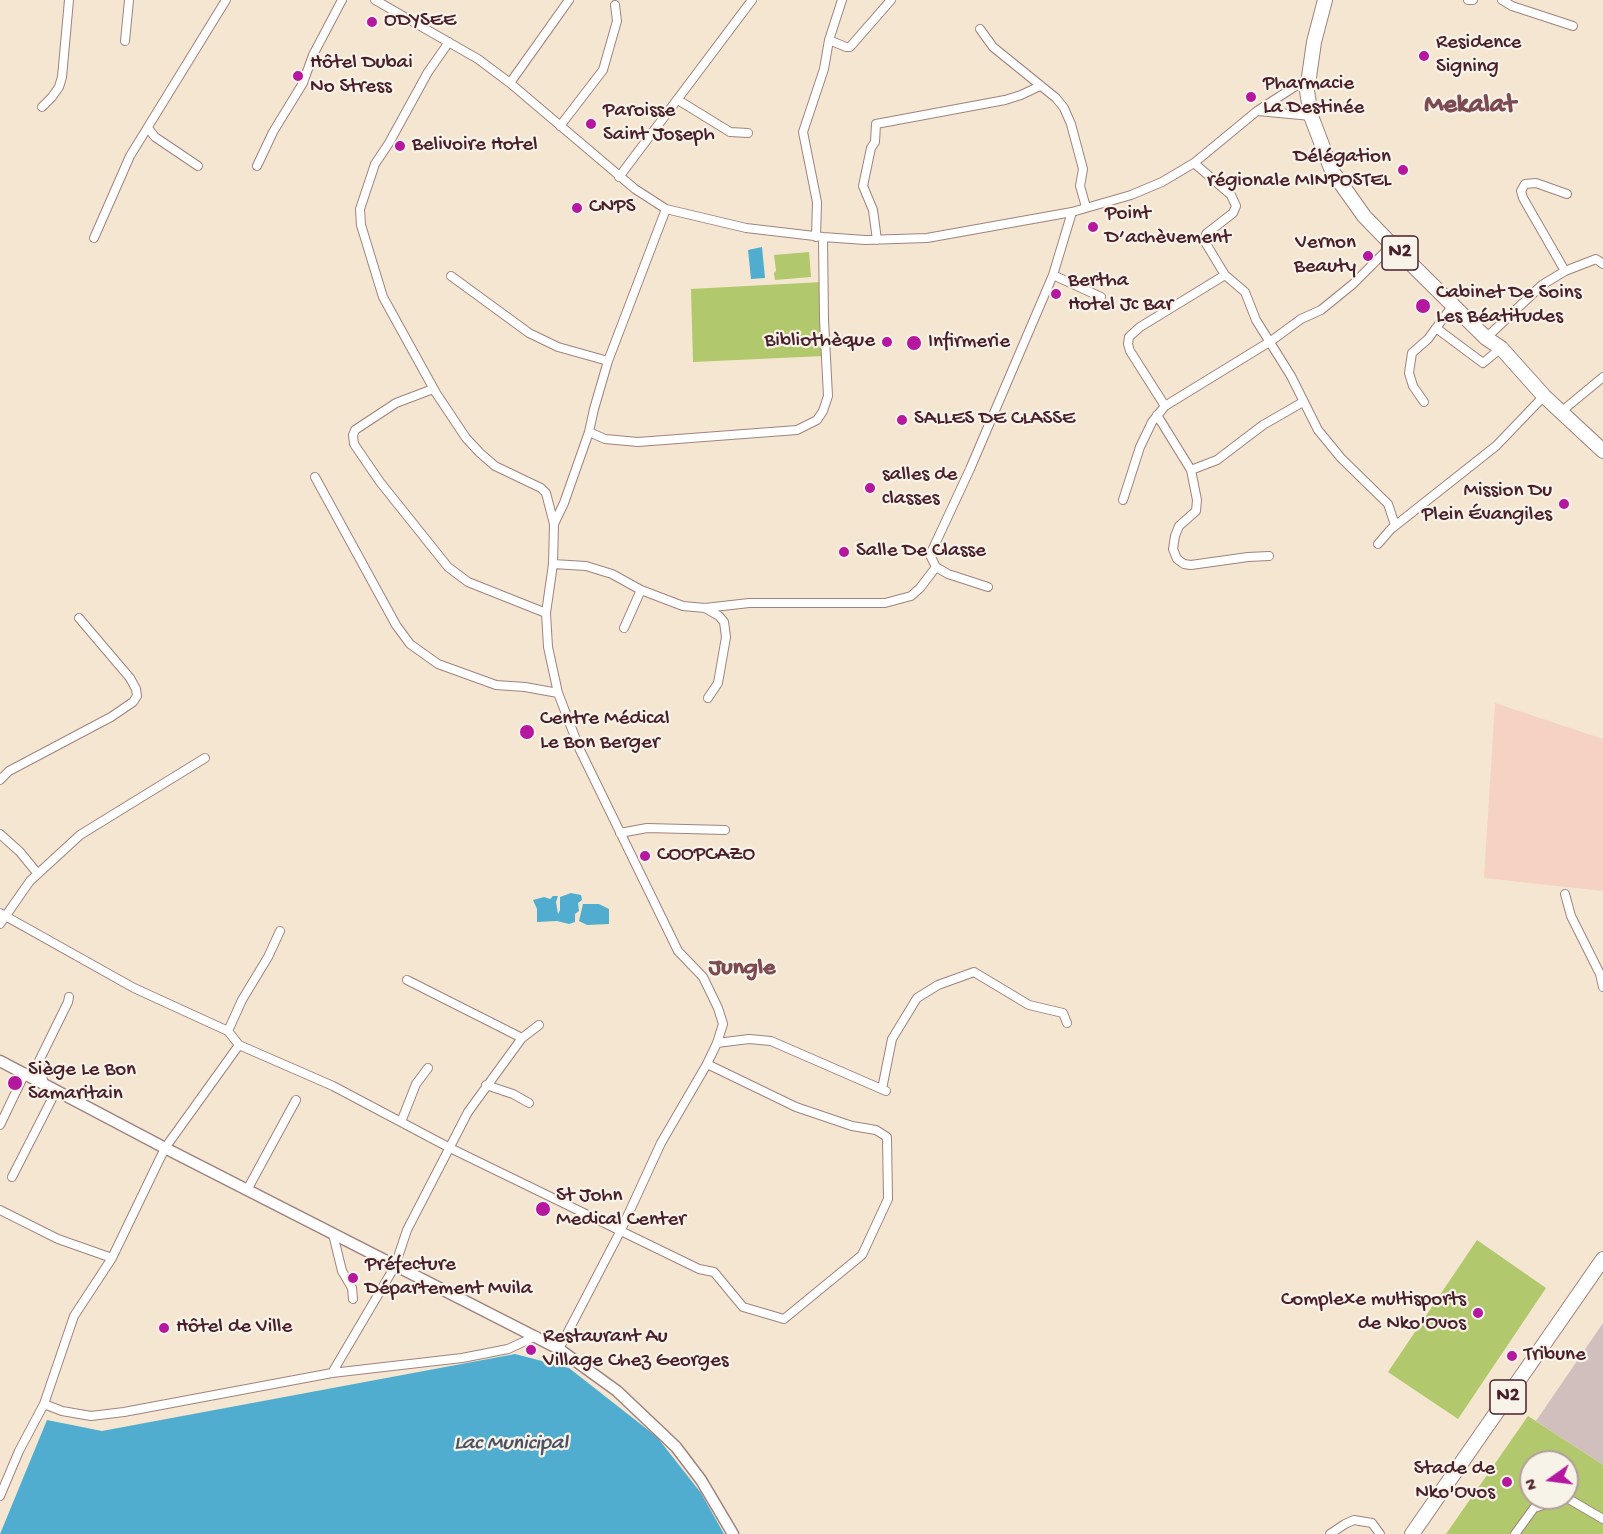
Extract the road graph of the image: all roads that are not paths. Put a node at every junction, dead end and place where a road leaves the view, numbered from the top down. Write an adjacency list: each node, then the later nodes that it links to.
1 (69, 0): 24 (street)
2 (129, 0): 18 (street)
3 (226, 0): 28 (street)
4 (342, 0): 32 (street)
5 (375, 0): 19 (street)
6 (569, 0): 21 (street)
7 (752, 0): 23 (street)
8 (842, 0): 17 (street)
9 (891, 0): 17 (street)
10 (1325, 0): 20 (highway, N2)
11 (1468, 0): 12 (street)
12 (1473, 0)
13 (1502, 0): 15 (street)
14 (615, 5): 27 (street)
15 (1573, 26)
16 (980, 29): 22 (street)
17 (829, 40): 38 (street)
18 (125, 41)
19 (449, 42): 21 (street); 55 (street)
20 (1308, 78): 25 (street); 26 (highway, N2)
21 (510, 83): 27 (street)
22 (1040, 86): 35 (street); 40 (street)
23 (678, 100): 29 (street); 33 (street)
24 (42, 106)
25 (1257, 111): 26 (street); 30 (street)
26 (1311, 116): 41 (highway, N2)
27 (560, 126): 33 (street)
28 (148, 128): 31 (street); 39 (street)
29 (748, 132)
30 (1194, 163): 35 (street); 45 (street)
31 (198, 166)
32 (257, 166)
33 (619, 177): 36 (street)
34 (1567, 194): 43 (street)
35 (1086, 207): 37 (street)
36 (666, 209): 38 (street); 53 (street)
37 (1072, 212): 40 (street); 44 (street)
38 (820, 237): 40 (street); 62 (street)
39 (94, 238)
40 (877, 240)
41 (1392, 245): 48 (highway, N2); 51 (street)
42 (1603, 264): 43 (street)
43 (1565, 271): 50 (street)
44 (1053, 275): 47 (street); 72 (street)
45 (1225, 275): 51 (street); 59 (street)
46 (451, 276): 53 (street)
47 (1101, 297)
48 (1453, 305): 49 (street); 50 (highway, N2)
49 (1436, 328): 52 (street); 58 (street)
50 (1486, 338): 52 (highway, N2)
51 (1271, 341): 57 (street); 59 (street)
52 (1501, 348): 56 (highway, N2)
53 (608, 361): 62 (street)
54 (1603, 377): 60 (street)
55 (433, 388): 67 (street); 76 (street)
56 (1544, 396): 60 (highway, N2); 68 (street)
57 (1303, 402): 64 (street); 68 (street)
58 (1425, 402)
59 (1165, 406): 61 (street)
60 (1562, 411): 63 (highway, N2)
61 (1157, 415): 64 (street); 66 (street)
62 (589, 432): 67 (street)
63 (1603, 451)
64 (1191, 470): 70 (street)
65 (315, 477): 79 (street)
66 (1123, 500)
67 (554, 524): 71 (street)
68 (1395, 525): 69 (street)
69 (1378, 544)
70 (1269, 556)
71 (554, 564): 74 (street); 76 (street)
72 (936, 567): 73 (street); 75 (street)
73 (988, 587)
74 (641, 590): 75 (street); 78 (street)
75 (705, 608): 80 (street)
76 (546, 614): 79 (street)
77 (79, 618): 82 (street)
78 (624, 628)
79 (558, 693): 84 (street)
80 (708, 698)
81 (205, 758): 86 (street)
82 (0, 780)
83 (725, 830): 84 (street)
84 (620, 833): 98 (street)
85 (0, 834): 86 (street)
86 (38, 874): 88 (street)
87 (1565, 894): 92 (street)
88 (3, 914): 89 (street); 96 (street)
89 (0, 924)
90 (280, 931): 96 (street)
91 (407, 980): 97 (street)
92 (1603, 987)
93 (69, 997): 104 (street)
94 (1067, 1023): 98 (street)
95 (539, 1025): 97 (street)
96 (228, 1031): 99 (street)
97 (522, 1038): 105 (street)
98 (717, 1043): 101 (street)
99 (239, 1045): 109 (street); 111 (street)
100 (0, 1061): 103 (street)
101 (707, 1064): 116 (street); 116 (street)
102 (428, 1068): 109 (street)
103 (25, 1073): 104 (street); 110 (street)
104 (44, 1085): 106 (street)
105 (486, 1085): 108 (street); 112 (street)
106 (56, 1091): 111 (street); 113 (street)
107 (296, 1100): 114 (street)
108 (529, 1103)
109 (401, 1122): 112 (street)
110 (0, 1125)
111 (165, 1148): 114 (street); 118 (street)
112 (450, 1148): 116 (street); 120 (street)
113 (12, 1177)
114 (247, 1190): 117 (street)
115 (0, 1210): 118 (street)
116 (621, 1230): 123 (street)
117 (333, 1234): 120 (street); 121 (street)
118 (112, 1258): 125 (street)
119 (1603, 1259): 133 (highway, N2)
120 (395, 1266): 122 (street); 124 (street)
121 (353, 1299)
122 (536, 1336): 123 (street); 124 (street)
123 (559, 1349): 130 (street)
124 (332, 1373): 125 (street)
125 (44, 1404): 126 (street)
126 (0, 1497)
127 (1579, 1505): 129 (street)
128 (1533, 1510): 134 (street)
129 (1603, 1519)
130 (733, 1534)
131 (1330, 1534): 132 (street)
132 (1380, 1534)
133 (1412, 1534)
134 (1515, 1534)

